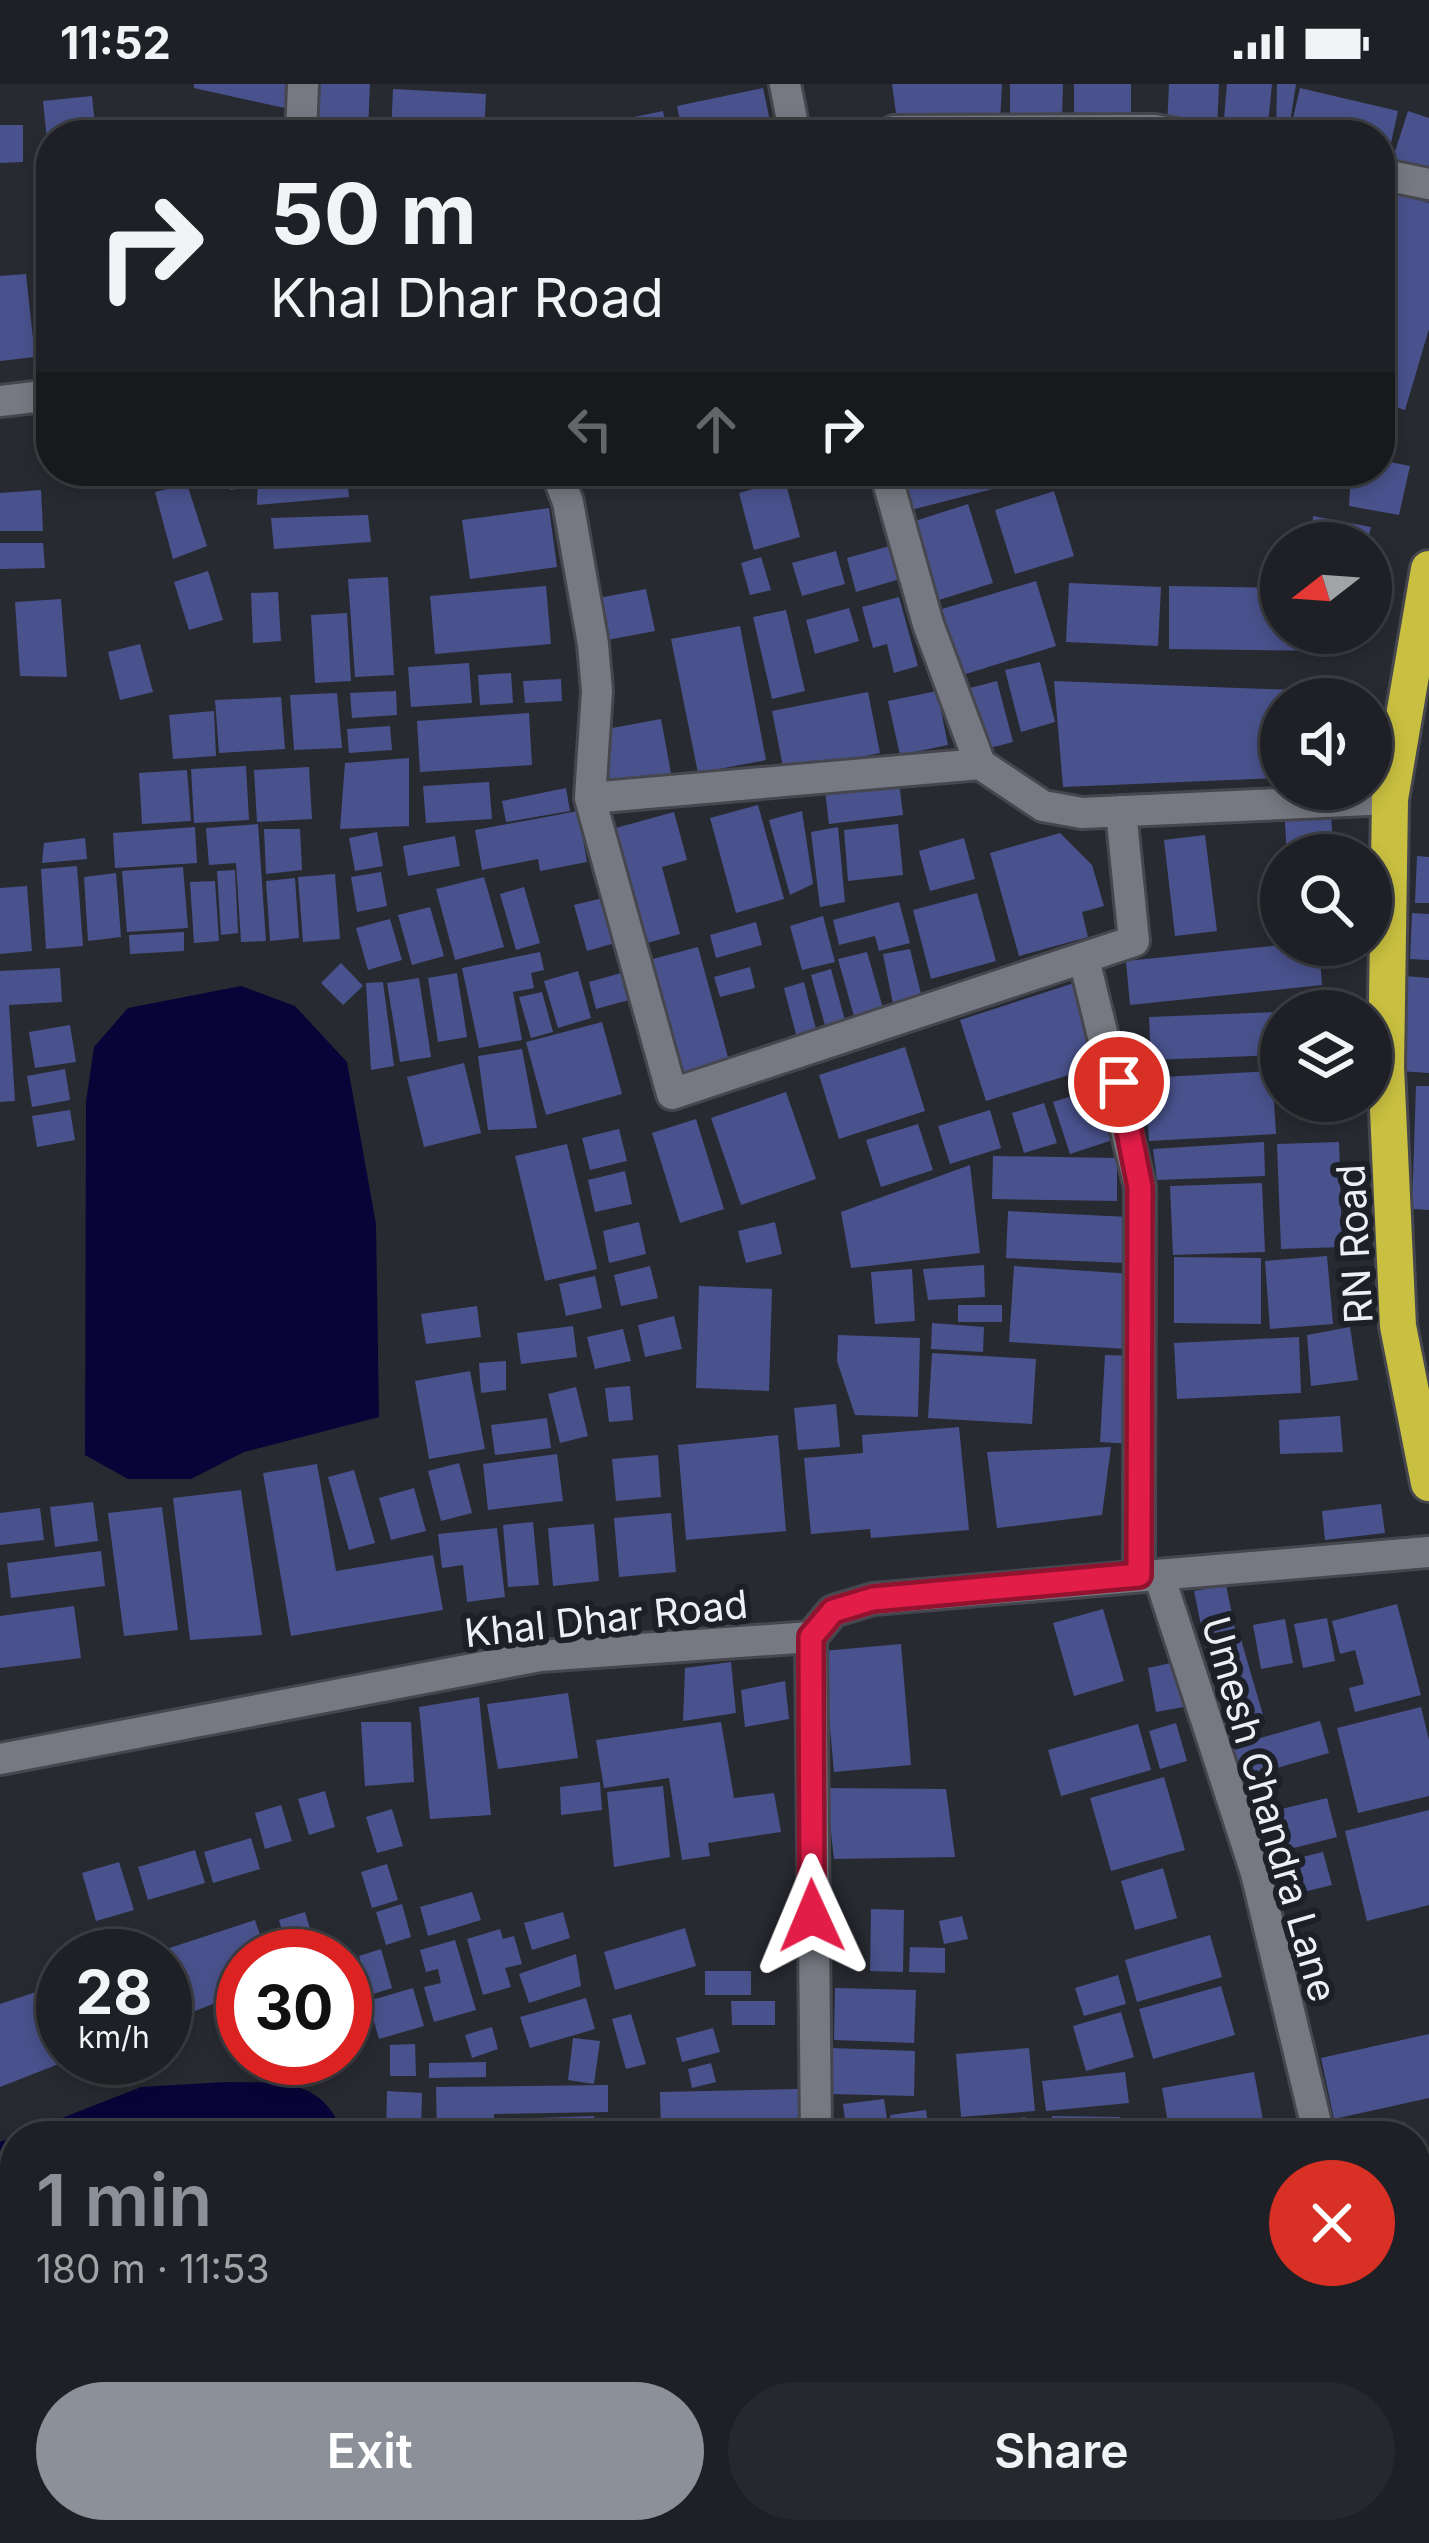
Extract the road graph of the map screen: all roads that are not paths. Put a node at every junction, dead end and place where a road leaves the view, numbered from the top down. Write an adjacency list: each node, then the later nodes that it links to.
1 (303, 84): 3 (street)
2 (785, 84): 4 (street)
3 (302, 120)
4 (792, 120)
5 (1395, 177): 6 (street)
6 (1429, 184)
7 (36, 397): 8 (street)
8 (0, 401)
9 (562, 486): 14 (street)
10 (889, 486): 12 (street)
11 (1429, 568): 13 (highway, RN Road)
12 (980, 764): 14 (street); 17 (street)
13 (1392, 787)
14 (590, 798): 18 (street)
15 (1260, 805): 17 (street)
16 (1390, 810): 19 (highway, RN Road)
17 (1120, 811): 18 (street)
18 (1084, 958): 21 (street, Umesh Chandra Lane)
19 (1429, 1483)
20 (1429, 1552): 21 (street)
21 (1149, 1575): 22 (street); 25 (street, Umesh Chandra Lane)
22 (811, 1637): 23 (street, Khal Dhar Road); 24 (street)
23 (0, 1759)
24 (816, 2121)
25 (1315, 2121)

